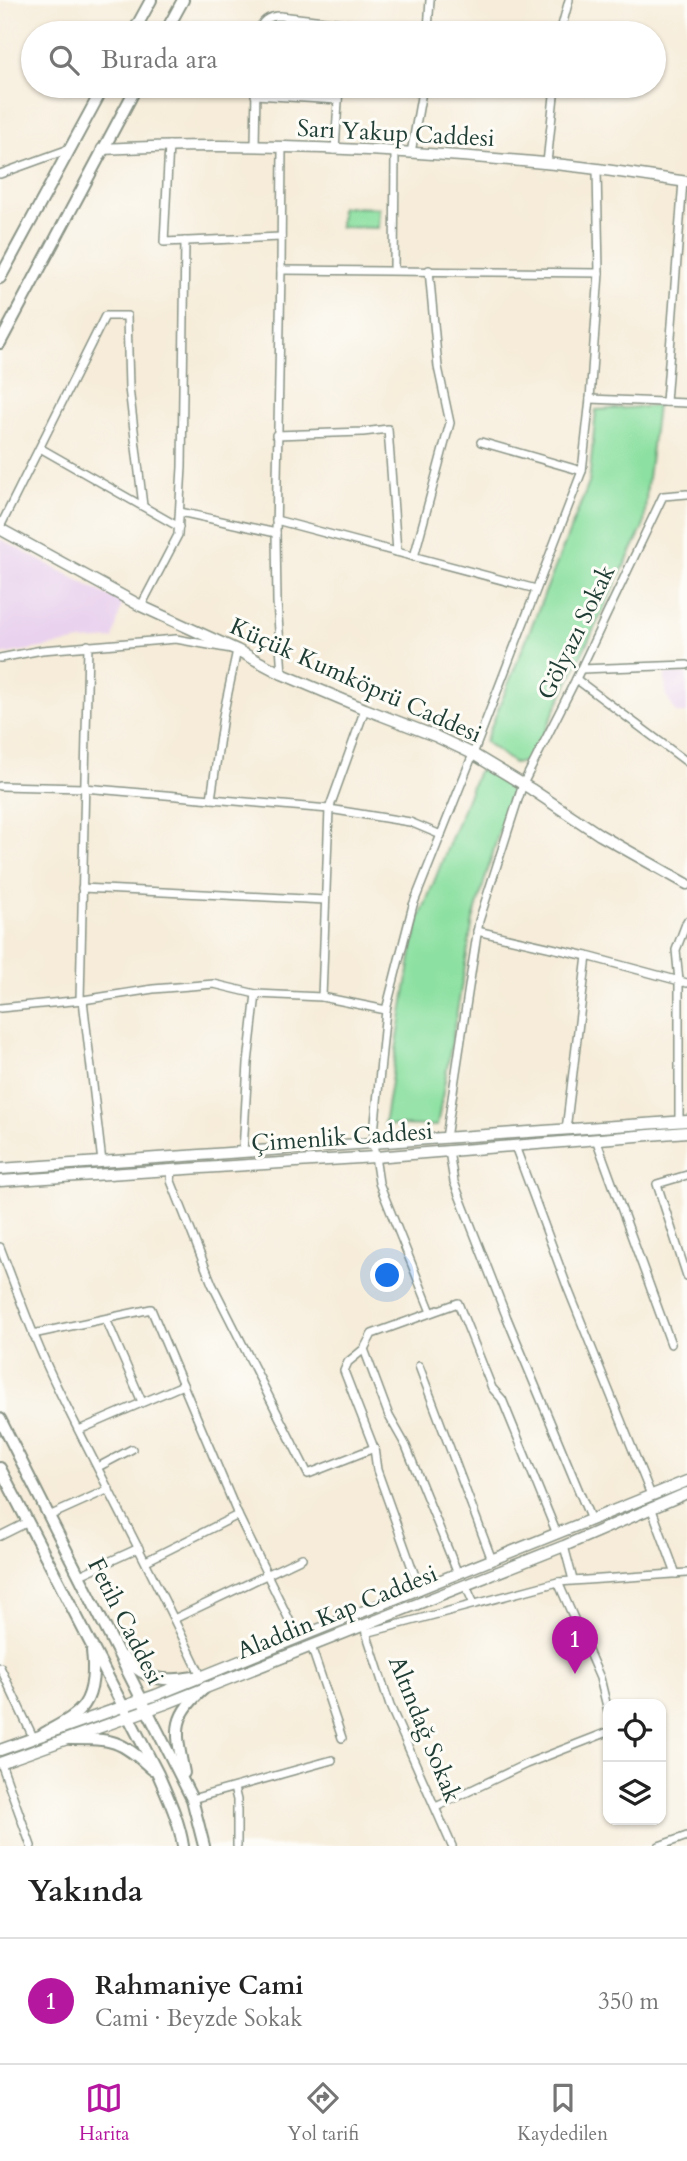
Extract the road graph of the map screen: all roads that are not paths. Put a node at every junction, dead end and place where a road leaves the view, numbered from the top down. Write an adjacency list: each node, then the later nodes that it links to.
1 (151, 0): 5 (main road)
2 (183, 0): 6 (main road)
3 (430, 0): 9 (street)
4 (569, 0): 10 (street)
5 (140, 21)
6 (172, 21)
7 (264, 21): 8 (street)
8 (324, 21)
9 (429, 21)
10 (563, 21)
11 (98, 98): 21 (main road)
12 (130, 98): 22 (main road)
13 (256, 98): 19 (street)
14 (305, 98): 17 (street)
15 (421, 98): 25 (street)
16 (554, 98): 26 (street)
17 (338, 100): 23 (street)
18 (169, 145): 19 (street, Sarı Yakup Caddesi); 22 (street, Sarı Yakup Caddesi); 31 (street)
19 (255, 147): 20 (street, Sarı Yakup Caddesi)
20 (282, 148): 23 (street, Sarı Yakup Caddesi); 30 (street)
21 (70, 149): 28 (street); 36 (main road)
22 (102, 149): 37 (main road)
23 (335, 150): 24 (street, Sarı Yakup Caddesi)
24 (395, 153): 25 (street, Sarı Yakup Caddesi); 33 (street)
25 (411, 153): 26 (street, Sarı Yakup Caddesi)
26 (547, 163): 27 (street, Sarı Yakup Caddesi)
27 (597, 170): 29 (street, Sarı Yakup Caddesi); 35 (street)
28 (0, 174)
29 (685, 182): 39 (street)
30 (281, 237): 31 (street); 32 (street)
31 (185, 241): 47 (street)
32 (281, 270): 33 (street); 41 (street)
33 (394, 270): 34 (street)
34 (429, 270): 35 (street); 53 (street)
35 (599, 273): 38 (street)
36 (0, 278)
37 (0, 343)
38 (590, 400): 39 (street); 44 (street)
39 (666, 402): 40 (street)
40 (687, 403)
41 (276, 435): 48 (street); 52 (street)
42 (481, 442): 44 (street)
43 (40, 448): 46 (street); 46 (street); 50 (street)
44 (582, 471): 54 (street)
45 (687, 494): 60 (street, Gölyazı Sokak)
46 (143, 506): 49 (street)
47 (180, 512): 49 (street); 51 (street)
48 (276, 520): 51 (street); 52 (street)
49 (179, 527): 55 (street)
50 (0, 528): 55 (street, Küçük Kumköprü Caddesi)
51 (276, 533): 61 (street)
52 (397, 552): 53 (street)
53 (414, 557): 54 (street)
54 (536, 589): 64 (street)
55 (141, 606): 57 (street, Küçük Kumköprü Caddesi)
56 (88, 645): 57 (street); 58 (street); 68 (street)
57 (237, 650): 61 (street, Küçük Kumköprü Caddesi); 69 (street)
58 (0, 658)
59 (687, 666): 60 (street)
60 (581, 669): 62 (street, Gölyazı Sokak)
61 (282, 674): 63 (street, Küçük Kumköprü Caddesi)
62 (576, 679): 65 (street); 66 (street, Gölyazı Sokak)
63 (365, 709): 64 (street, Küçük Kumköprü Caddesi); 70 (street)
64 (473, 754): 66 (street, Küçük Kumköprü Caddesi); 71 (street)
65 (687, 762)
66 (523, 784): 72 (street, Küçük Kumköprü Caddesi); 76 (street, Gölyazı Sokak)
67 (0, 786): 68 (street)
68 (84, 788): 69 (street); 73 (street)
69 (211, 799): 70 (street)
70 (330, 808): 71 (street); 74 (street)
71 (441, 835): 83 (street)
72 (687, 884)
73 (82, 888): 74 (street); 81 (street)
74 (324, 900): 80 (street)
75 (687, 921): 78 (street)
76 (477, 931): 77 (street); 88 (street, Gölyazı Sokak)
77 (587, 956): 78 (street); 86 (street)
78 (683, 982): 84 (street)
79 (256, 994): 80 (street); 81 (street); 93 (street)
80 (322, 997): 83 (street)
81 (82, 1000): 82 (street); 95 (street)
82 (0, 1008)
83 (386, 1010): 90 (street)
84 (683, 1045): 85 (street)
85 (683, 1122): 86 (street, Çimenlik Caddesi)
86 (566, 1130): 88 (street, Çimenlik Caddesi)
87 (687, 1132): 89 (street, Çimenlik Caddesi)
88 (446, 1138): 90 (street, Çimenlik Caddesi)
89 (596, 1139): 91 (street, Çimenlik Caddesi); 105 (street)
90 (373, 1143): 93 (street, Çimenlik Caddesi); 94 (street)
91 (516, 1146): 92 (street, Çimenlik Caddesi); 119 (street)
92 (449, 1151): 94 (street, Çimenlik Caddesi); 123 (street)
93 (243, 1152): 95 (street, Çimenlik Caddesi)
94 (375, 1157): 97 (street, Çimenlik Caddesi); 102 (street)
95 (102, 1162): 96 (street, Çimenlik Caddesi)
96 (0, 1169)
97 (172, 1170): 99 (street, Çimenlik Caddesi); 112 (street)
98 (687, 1175): 101 (street)
99 (0, 1181)
100 (0, 1247): 104 (street)
101 (687, 1276)
102 (432, 1312): 106 (street); 125 (street)
103 (106, 1319): 104 (street); 108 (street); 109 (street)
104 (33, 1335): 111 (street)
105 (671, 1344)
106 (364, 1349): 112 (street); 134 (street)
107 (419, 1366): 130 (street)
108 (183, 1385): 109 (street); 121 (street)
109 (142, 1402): 111 (street)
110 (0, 1419): 122 (main road, Fetih Caddesi)
111 (79, 1430): 114 (street)
112 (374, 1448): 140 (street)
113 (132, 1449): 114 (street)
114 (98, 1467): 117 (street)
115 (0, 1468): 124 (main road, Fetih Caddesi)
116 (687, 1481): 119 (street, Aladdin Kap Caddesi)
117 (109, 1489): 122 (street); 128 (street)
118 (687, 1493): 120 (street, Aladdin Kap Caddesi)
119 (651, 1495): 123 (street, Aladdin Kap Caddesi)
120 (651, 1507): 127 (street, Aladdin Kap Caddesi); 135 (street)
121 (239, 1515): 131 (street); 133 (street)
122 (50, 1516): 136 (main road, Fetih Caddesi)
123 (591, 1520): 125 (street, Aladdin Kap Caddesi)
124 (28, 1522): 126 (street); 145 (main road, Fetih Caddesi)
125 (557, 1534): 130 (street, Aladdin Kap Caddesi)
126 (0, 1536)
127 (564, 1546): 137 (street); 139 (street, Aladdin Kap Caddesi)
128 (139, 1548): 131 (street); 136 (street)
129 (302, 1558): 133 (street)
130 (492, 1560): 134 (street, Aladdin Kap Caddesi)
131 (146, 1561): 142 (street)
132 (687, 1573): 135 (street)
133 (268, 1574): 142 (street); 144 (street)
134 (458, 1574): 140 (street, Aladdin Kap Caddesi)
135 (676, 1574): 137 (street)
136 (80, 1575): 147 (main road, Fetih Caddesi)
137 (573, 1580): 138 (street)
138 (558, 1582): 141 (street); 151 (street)
139 (465, 1584): 141 (street); 143 (street, Aladdin Kap Caddesi)
140 (420, 1590): 144 (street, Aladdin Kap Caddesi)
141 (474, 1604): 143 (street)
142 (174, 1619): 149 (street)
143 (365, 1629): 146 (street, Aladdin Kap Caddesi); 165 (street, Altındağ Sokak)
144 (298, 1638): 149 (street, Aladdin Kap Caddesi)
145 (91, 1645): 153 (main road, Fetih Caddesi); 155 (main road)
146 (311, 1647): 150 (street, Aladdin Kap Caddesi); 156 (street)
147 (116, 1648): 149 (main road); 152 (main road, Fetih Caddesi)
148 (0, 1667): 155 (street)
149 (201, 1676): 152 (street, Aladdin Kap Caddesi)
150 (206, 1688): 152 (street, Aladdin Kap Caddesi); 162 (main road)
151 (605, 1699)
152 (145, 1705): 153 (street, Aladdin Kap Caddesi); 162 (main road, Fetih Caddesi)
153 (126, 1712): 155 (street, Aladdin Kap Caddesi); 157 (street, Aladdin Kap Caddesi); 161 (main road, Fetih Caddesi)
154 (603, 1734): 165 (street)
155 (38, 1736): 158 (street, Aladdin Kap Caddesi)
156 (342, 1738)
157 (70, 1739): 160 (street, Aladdin Kap Caddesi); 161 (main road)
158 (0, 1750)
159 (332, 1760): 163 (street)
160 (0, 1763): 167 (street)
161 (158, 1774): 168 (main road, Fetih Caddesi)
162 (186, 1787): 164 (main road, Fetih Caddesi)
163 (234, 1788): 164 (street); 170 (street)
164 (192, 1799): 169 (main road, Fetih Caddesi)
165 (436, 1807): 171 (street, Altındağ Sokak)
166 (687, 1836): 172 (street)
167 (32, 1846)
168 (183, 1846)
169 (204, 1846)
170 (237, 1846)
171 (452, 1846)
172 (659, 1846)

